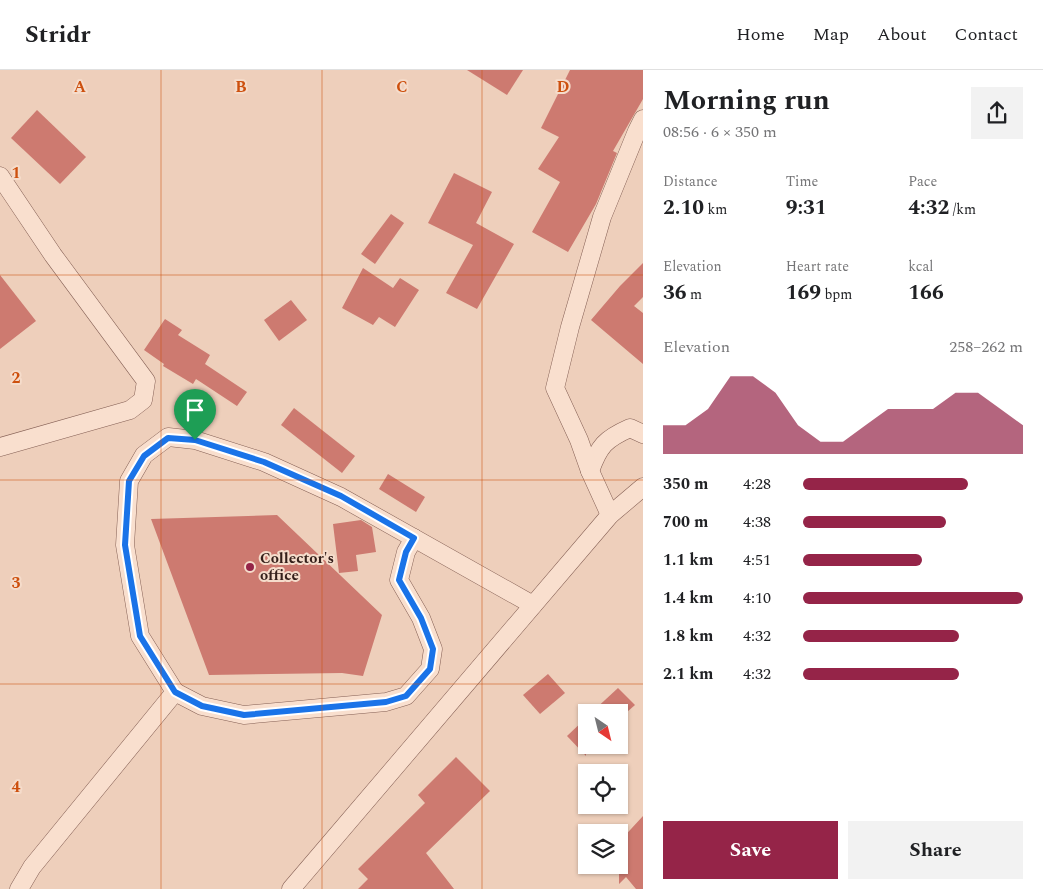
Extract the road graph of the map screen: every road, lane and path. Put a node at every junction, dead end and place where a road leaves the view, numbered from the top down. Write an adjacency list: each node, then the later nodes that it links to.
1 (643, 119): 5 (street)
2 (0, 176): 4 (street)
3 (643, 434): 5 (street)
4 (0, 447)
5 (590, 471): 7 (street)
6 (643, 488): 7 (street)
7 (610, 515): 9 (street)
8 (414, 538): 9 (street); 10 (street); 10 (street)
9 (533, 605): 12 (street)
10 (175, 692): 11 (street)
11 (19, 889)
12 (291, 889)

